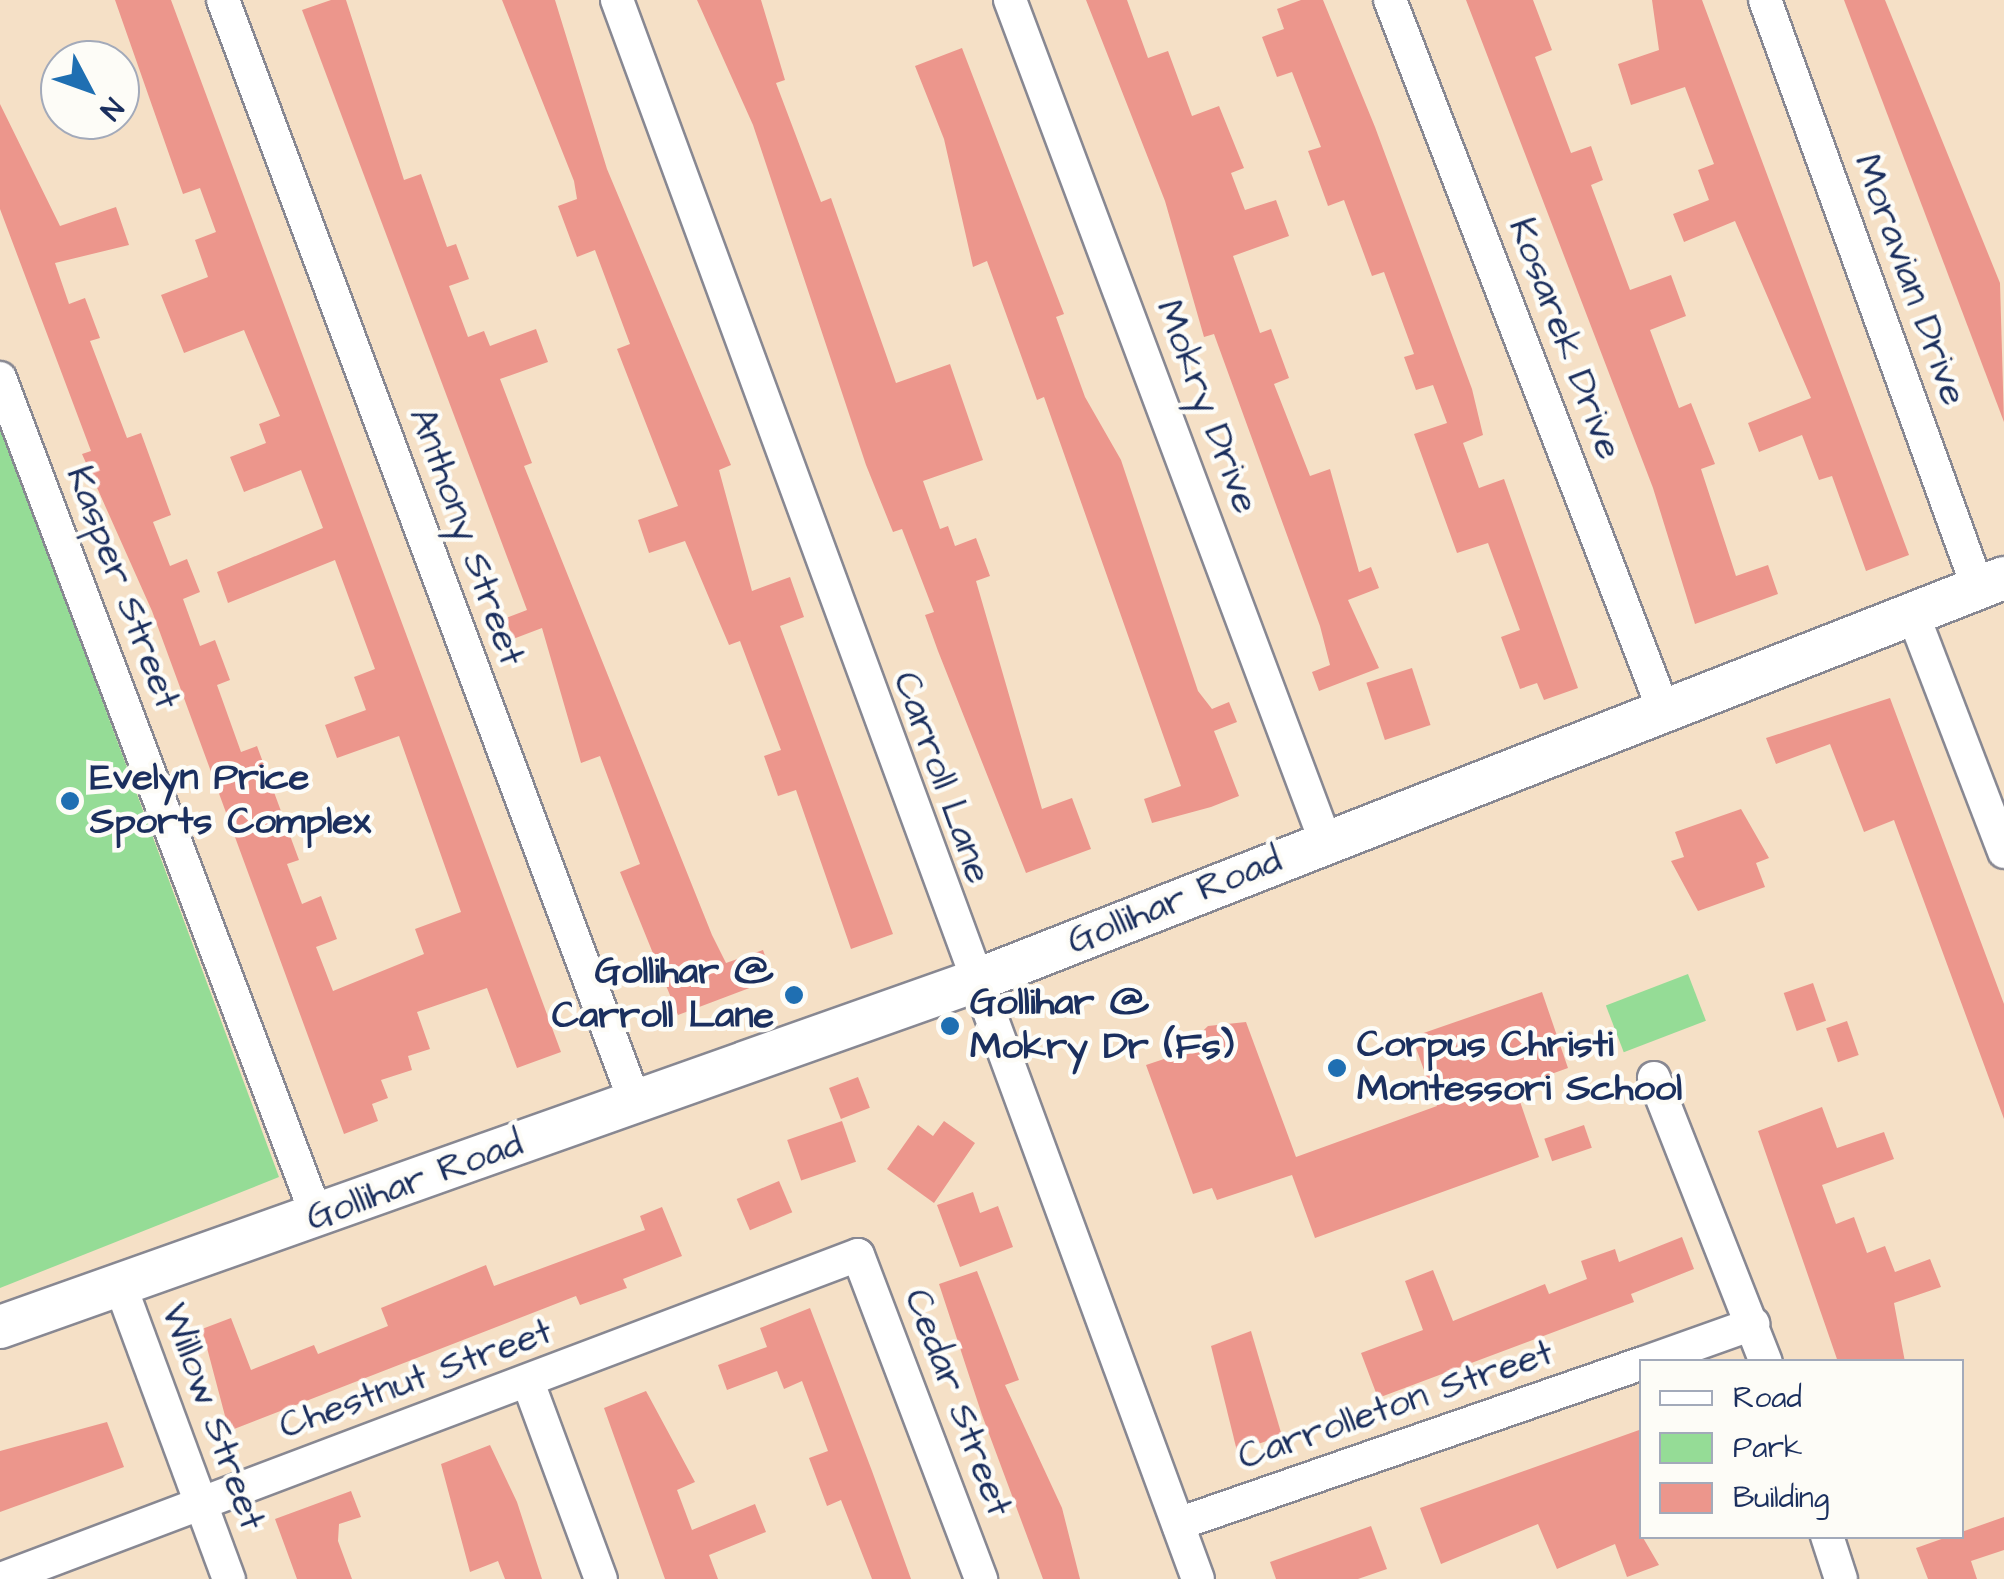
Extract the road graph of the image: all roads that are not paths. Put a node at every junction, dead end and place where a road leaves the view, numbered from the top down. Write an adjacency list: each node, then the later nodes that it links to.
1 (224, 0): 14 (street, Anthony Street)
2 (618, 0): 12 (street, Carroll Lane)
3 (1010, 0): 10 (street, Mokry Drive)
4 (1390, 0): 9 (street, Kosarek Drive)
5 (1764, 0): 7 (street, Moravian Drive)
6 (0, 378): 15 (street, Kasper Street)
7 (1991, 583): 8 (main road, Gollihar Road)
8 (1912, 612): 9 (main road, Gollihar Road); 11 (street)
9 (1662, 706): 10 (main road, Gollihar Road)
10 (1326, 843): 12 (main road, Gollihar Road)
11 (2004, 852)
12 (972, 982): 14 (main road, Gollihar Road); 25 (street, Carroll Lane)
13 (1654, 1078): 18 (street)
14 (634, 1102): 15 (main road, Gollihar Road)
15 (318, 1219): 17 (main road, Gollihar Road)
16 (858, 1255): 23 (street, Chestnut Street); 30 (street, Cedar Street)
17 (119, 1282): 19 (main road, Gollihar Road); 24 (street, Willow Street)
18 (1753, 1324): 20 (street, Carrolleton Street); 21 (street)
19 (0, 1327)
20 (1653, 1359)
21 (1765, 1359)
22 (1639, 1364): 25 (street, Carrolleton Street)
23 (528, 1382): 24 (street, Chestnut Street); 29 (street)
24 (200, 1502): 27 (street, Chestnut Street); 28 (street, Willow Street)
25 (1178, 1524): 31 (street, Carroll Lane)
26 (1828, 1539): 32 (street)
27 (1, 1579)
28 (229, 1579)
29 (601, 1579)
30 (981, 1579)
31 (1198, 1579)
32 (1842, 1579)

